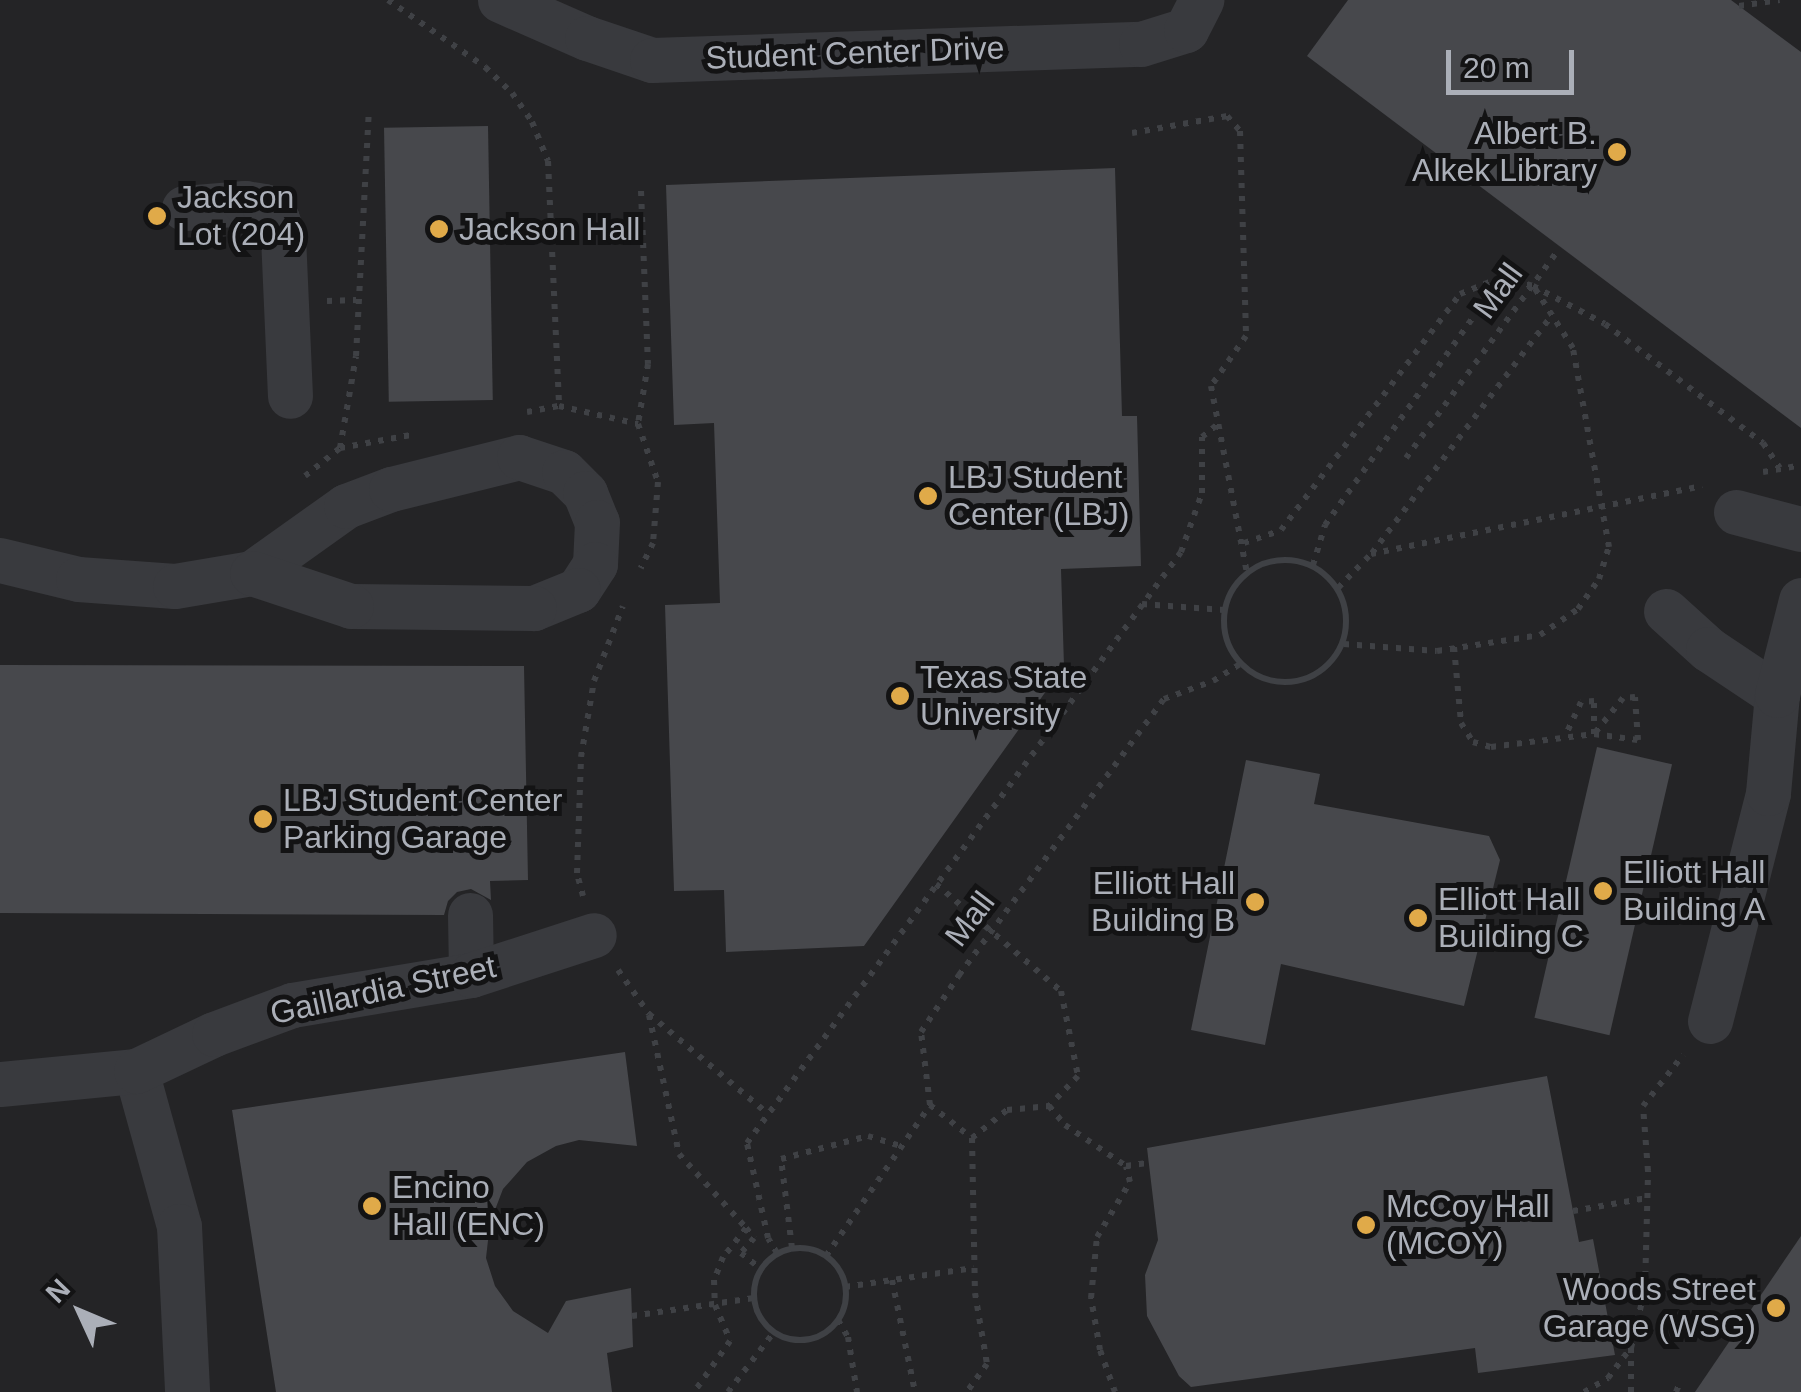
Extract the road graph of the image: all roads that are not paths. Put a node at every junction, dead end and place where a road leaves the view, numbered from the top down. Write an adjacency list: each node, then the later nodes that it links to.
1 (500, 0): 3 (street, Student Center Drive)
2 (1200, 0): 3 (street, Student Center Drive)
3 (592, 19)
4 (184, 208): 5 (street)
5 (290, 396)
6 (1730, 491): 7 (street)
7 (1801, 529)
8 (0, 560): 9 (street)
9 (252, 573): 9 (street)
10 (1801, 600): 12 (street)
11 (1666, 610): 12 (street)
12 (1777, 695): 13 (street)
13 (1784, 796): 17 (street)
14 (470, 915): 16 (street)
15 (594, 935): 16 (street, Gaillardia Street)
16 (472, 976): 18 (street, Gaillardia Street)
17 (1710, 1021)
18 (136, 1071): 19 (street, Gaillardia Street); 20 (street)
19 (0, 1084)
20 (186, 1392)

